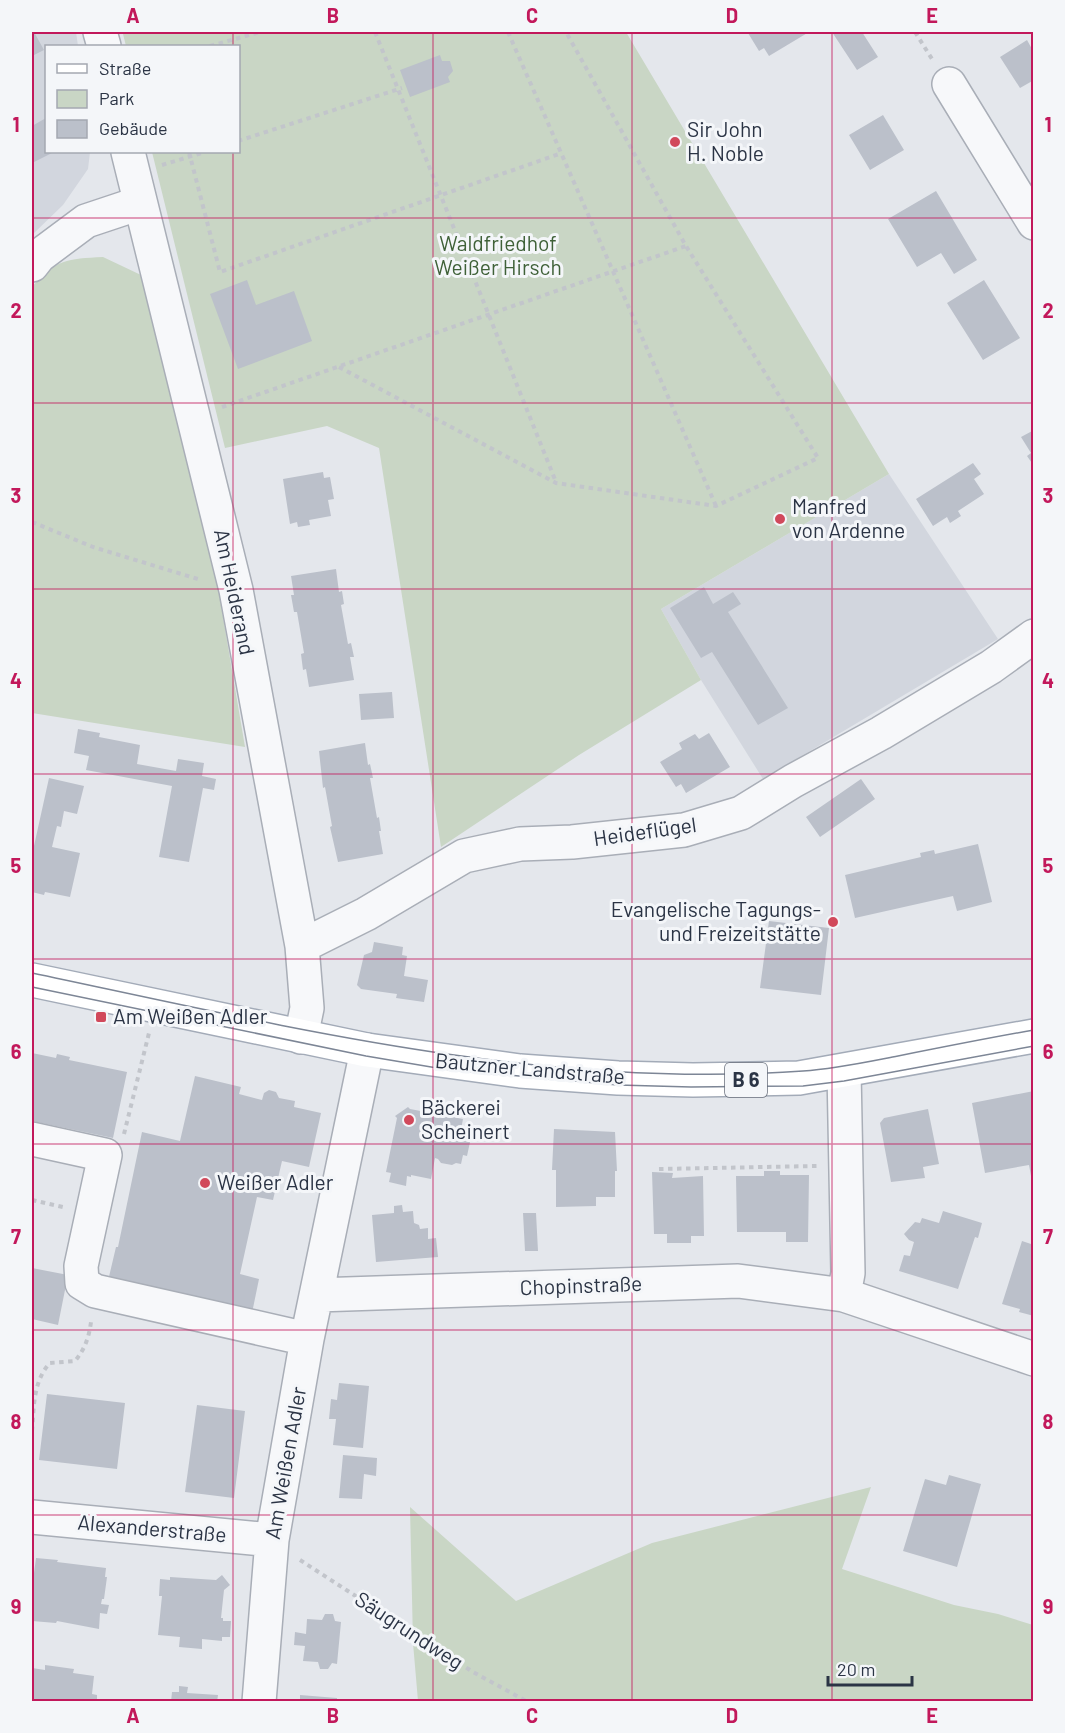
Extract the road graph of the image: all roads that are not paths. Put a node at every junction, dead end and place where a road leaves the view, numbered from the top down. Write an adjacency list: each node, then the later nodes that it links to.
1 (949, 84): 3 (street)
2 (134, 176): 4 (street); 6 (street, Am Heiderand)
3 (1034, 223)
4 (32, 265)
5 (1034, 636): 6 (street, Heideflügel)
6 (302, 946): 9 (street, Am Heiderand)
7 (32, 980): 9 (main road, Bautzner Landstraße / B 6)
8 (1034, 1036): 11 (main road, Bautzner Landstraße / B 6)
9 (301, 1037): 10 (main road, Bautzner Landstraße / B 6)
10 (367, 1050): 11 (main road, Bautzner Landstraße / B 6); 13 (street, Am Weißen Adler)
11 (844, 1071): 14 (street)
12 (32, 1139): 15 (street)
13 (317, 1295): 14 (street, Chopinstraße); 15 (street, Am Weißen Adler)
14 (843, 1295): 16 (street, Chopinstraße)
15 (307, 1339): 18 (street, Am Weißen Adler)
16 (1034, 1359)
17 (32, 1518): 18 (street, Alexanderstraße)
18 (282, 1548): 19 (street, Am Weißen Adler)
19 (259, 1701)

